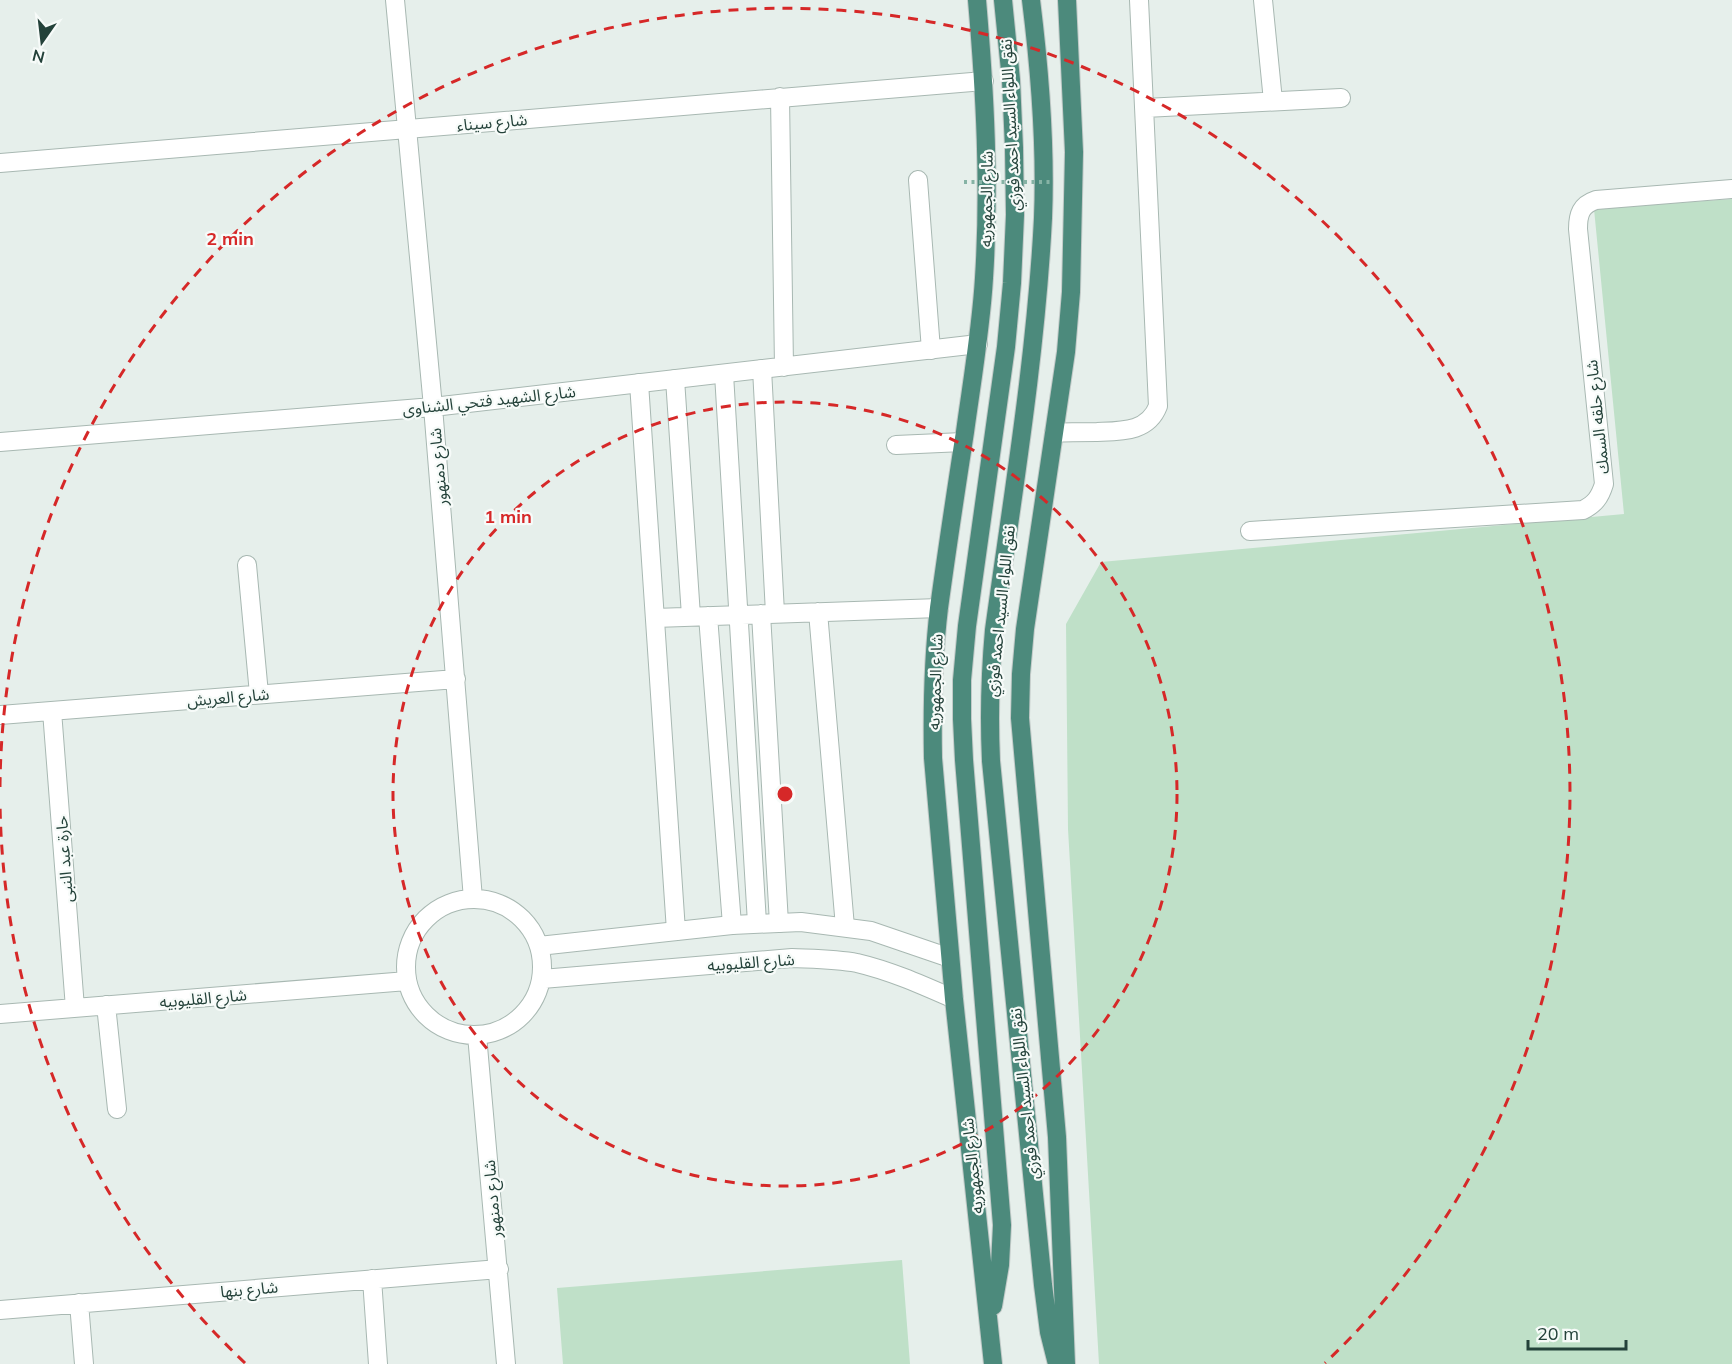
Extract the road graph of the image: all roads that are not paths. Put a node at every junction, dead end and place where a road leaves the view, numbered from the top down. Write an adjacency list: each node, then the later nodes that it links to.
1 (395, 0): 13 (street, شارع دمنهور)
2 (977, 0): 8 (highway, شارع الجمهوريه)
3 (1003, 0): 61 (highway, نفق اللواء السيد احمد فوزي)
4 (1031, 0): 66 (highway, نفق اللواء السيد احمد فوزي)
5 (1067, 0): 25 (highway)
6 (1139, 0): 12 (street)
7 (1263, 0): 11 (street)
8 (984, 81): 9 (street, شارع سيناء); 17 (highway, شارع الجمهوريه)
9 (780, 97): 13 (street, شارع سيناء); 19 (street)
10 (1341, 98): 11 (street)
11 (1273, 101): 12 (street)
12 (1145, 108): 25 (street)
13 (407, 129): 14 (street, شارع سيناء); 24 (street, شارع دمنهور)
14 (0, 163)
15 (918, 180): 18 (street)
16 (1732, 189): 29 (street, شارع حلقه السمك)
17 (978, 344): 18 (street, شارع الشهيد فتحي الشناوى); 27 (highway, شارع الجمهوريه)
18 (931, 350): 19 (street, شارع الشهيد فتحي الشناوى)
19 (784, 367): 20 (street, شارع الشهيد فتحي الشناوى)
20 (762, 369): 21 (street, شارع الشهيد فتحي الشناوى); 33 (street)
21 (724, 374): 22 (street, شارع الشهيد فتحي الشناوى); 34 (street)
22 (675, 379): 23 (street, شارع الشهيد فتحي الشناوى); 35 (street)
23 (639, 383): 24 (street, شارع الشهيد فتحي الشناوى); 36 (street)
24 (433, 407): 26 (street, شارع الشهيد فتحي الشناوى); 37 (street, شارع دمنهور)
25 (1054, 433): 67 (highway)
26 (0, 442)
27 (963, 442): 28 (street); 31 (highway, شارع الجمهوريه)
28 (896, 445)
29 (1250, 531)
30 (247, 565): 38 (street)
31 (939, 608): 32 (street); 48 (highway, شارع الجمهوريه)
32 (818, 612): 33 (street); 45 (street)
33 (768, 614): 34 (street); 42 (street)
34 (739, 615): 35 (street); 43 (street)
35 (699, 616): 36 (street); 44 (street)
36 (655, 618): 46 (street)
37 (456, 679): 38 (street, شارع العريش); 41 (street, شارع دمنهور)
38 (259, 694): 39 (street, شارع العريش)
39 (52, 711): 40 (street, شارع العريش); 53 (street, حارة عبد النبى)
40 (0, 715)
41 (473, 899): 47 (street); 50 (street)
42 (779, 922): 43 (street); 45 (street)
43 (757, 923): 44 (street)
44 (732, 925): 46 (street)
45 (845, 927): 48 (street)
46 (676, 931): 47 (street)
47 (539, 946): 49 (street)
48 (950, 958): 51 (highway, شارع الجمهوريه)
49 (542, 980): 51 (street, شارع القليوبيه); 55 (street)
50 (407, 981): 52 (street, شارع القليوبيه); 55 (street)
51 (954, 999): 61 (highway, شارع الجمهوريه)
52 (106, 1005): 53 (street, شارع القليوبيه); 56 (street)
53 (75, 1008): 54 (street, شارع القليوبيه)
54 (0, 1014)
55 (477, 1035): 57 (street, شارع دمنهور)
56 (117, 1109)
57 (499, 1269): 58 (street, شارع بنها); 64 (street, شارع دمنهور)
58 (372, 1279): 59 (street, شارع بنها); 63 (street)
59 (79, 1303): 60 (street, شارع بنها); 62 (street)
60 (0, 1310)
61 (989, 1325): 65 (highway, شارع الجمهوريه)
62 (84, 1364)
63 (378, 1364)
64 (506, 1364)
65 (993, 1364)
66 (1057, 1364)
67 (1066, 1364)

